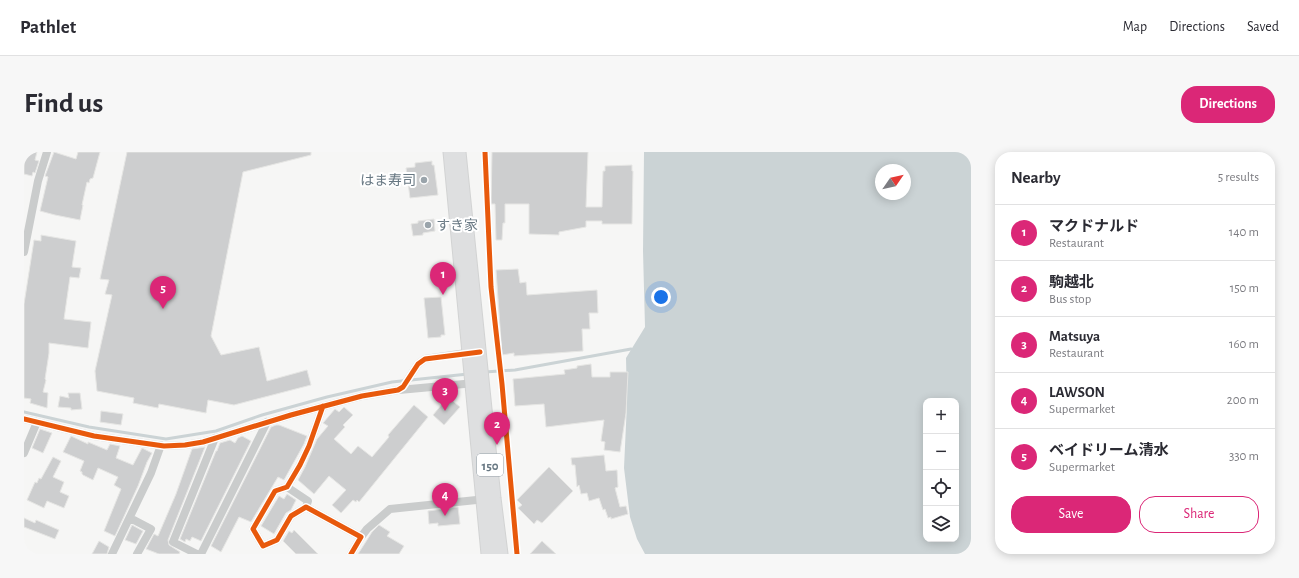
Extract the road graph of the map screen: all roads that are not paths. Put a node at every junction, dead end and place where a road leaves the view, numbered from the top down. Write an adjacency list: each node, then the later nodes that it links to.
1 (47, 152): 4 (street)
2 (450, 152): 5 (highway, 150)
3 (459, 152): 5 (highway, 150)
4 (24, 252)
5 (475, 369): 6 (street); 6 (street); 15 (highway, 150)
6 (401, 389): 7 (street)
7 (323, 406): 10 (street); 14 (street)
8 (24, 418): 9 (street)
9 (37, 422): 12 (street); 13 (street)
10 (266, 422): 11 (street); 22 (street)
11 (215, 438): 12 (street); 21 (street)
12 (161, 445): 17 (street)
13 (24, 453)
14 (287, 487): 16 (street); 16 (street)
15 (488, 498): 18 (street); 24 (highway, 150); 25 (highway, 150)
16 (306, 507): 18 (street)
17 (130, 518): 19 (street); 20 (street)
18 (361, 537): 23 (street)
19 (112, 554)
20 (137, 554)
21 (197, 554)
22 (201, 554)
23 (350, 554)
24 (488, 554)
25 (501, 554)

